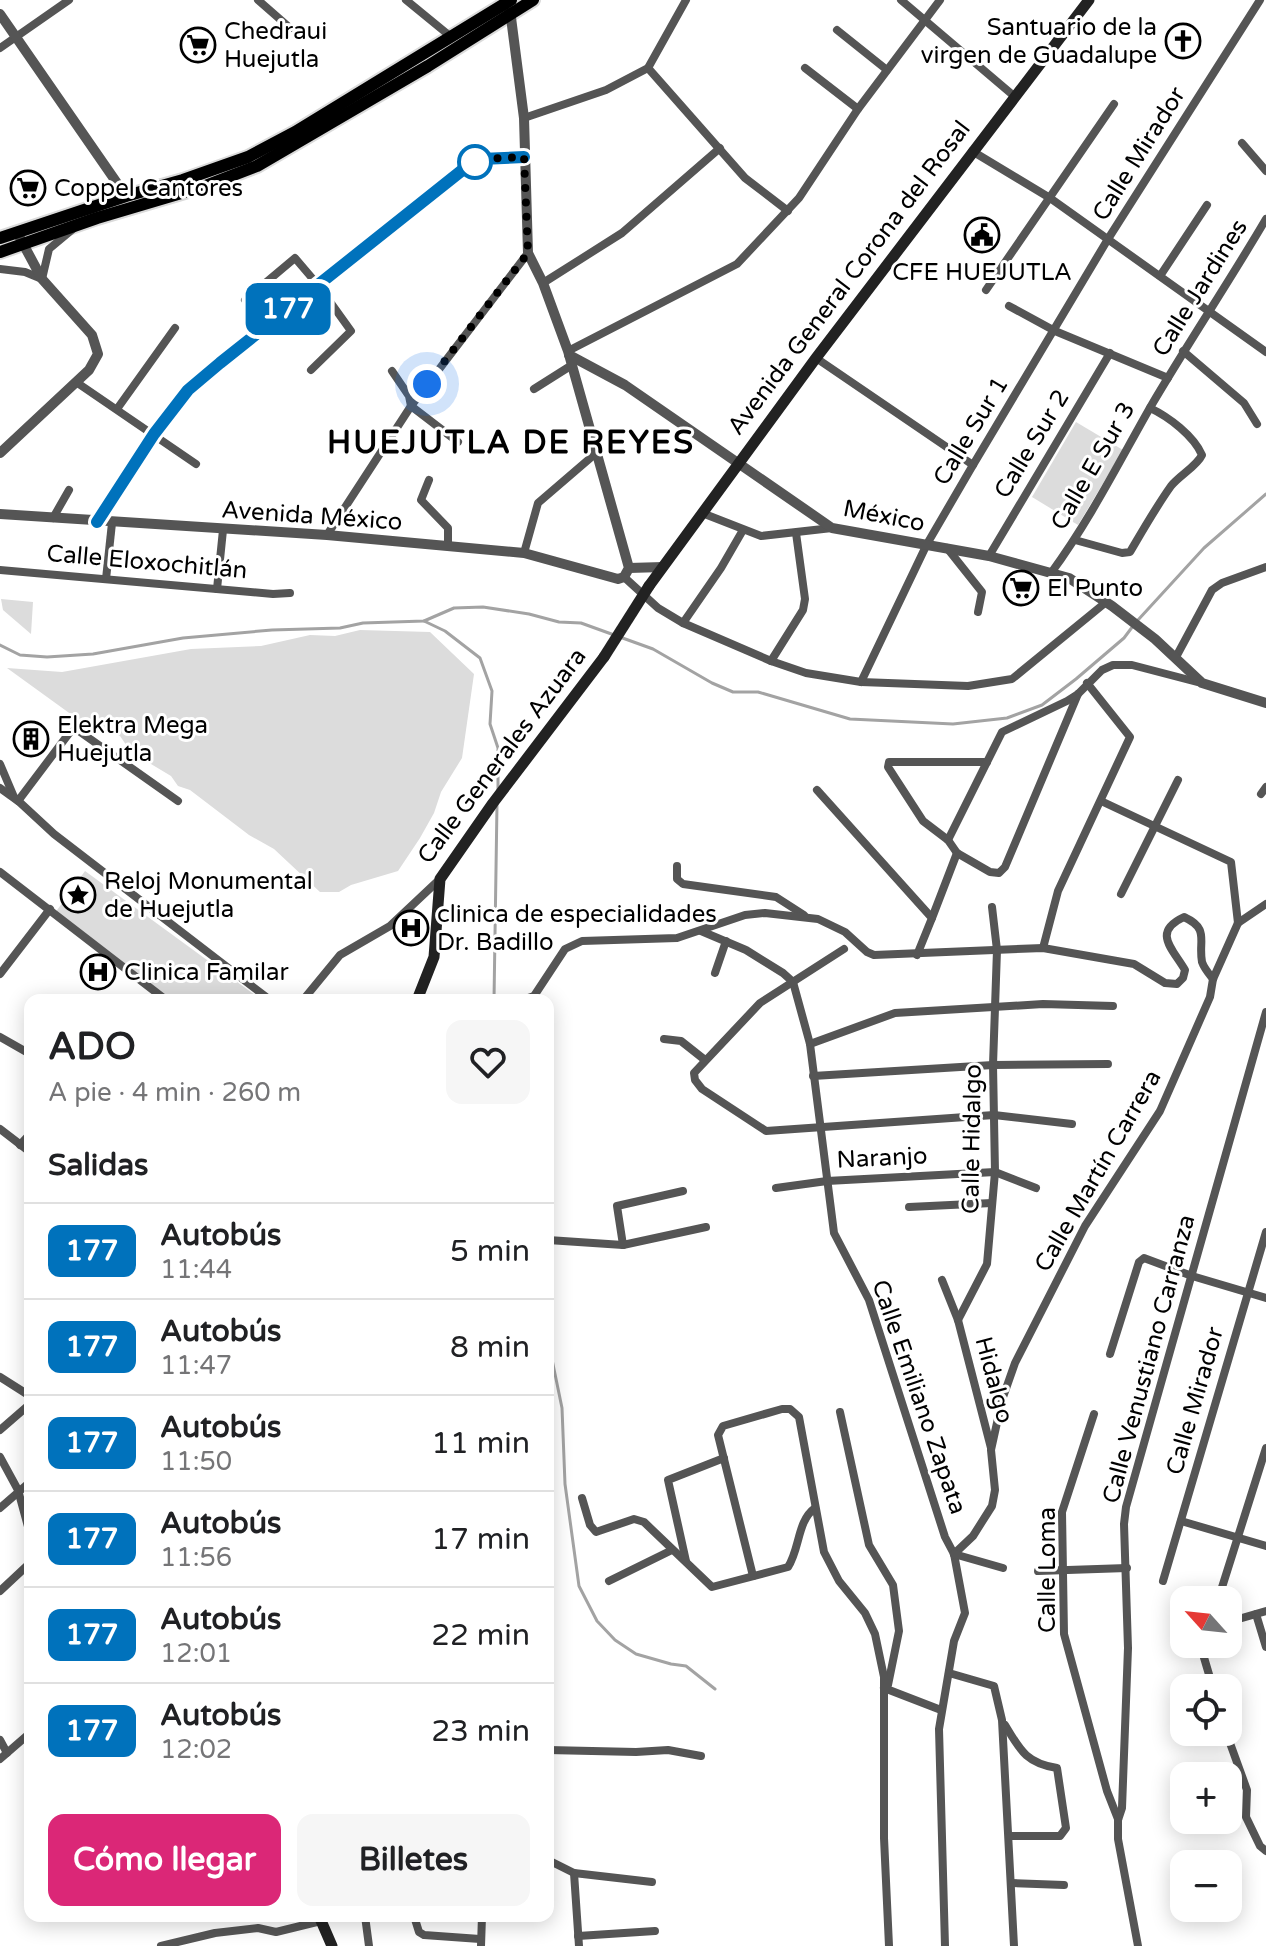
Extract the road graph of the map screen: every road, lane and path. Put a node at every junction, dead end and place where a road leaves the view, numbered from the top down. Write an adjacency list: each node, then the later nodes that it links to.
1 (69, 0): 17 (street)
2 (258, 0): 14 (street)
3 (406, 0): 16 (street)
4 (533, 0): 12 (main road)
5 (686, 0): 21 (street)
6 (901, 0): 13 (street)
7 (940, 0): 13 (street)
8 (1089, 0): 24 (main road, Avenida General Corona del Rosal)
9 (1260, 0): 41 (street, Calle Mirador)
10 (506, 1): 12 (street); 16 (main road)
11 (0, 14): 17 (street)
12 (507, 17): 20 (main road); 27 (street)
13 (925, 20): 23 (street); 24 (street)
14 (290, 28)
15 (837, 30): 23 (street)
16 (450, 36): 19 (main road)
17 (16, 38): 18 (street); 33 (street)
18 (0, 48)
19 (425, 52): 20 (main road); 33 (main road)
20 (432, 64): 38 (main road)
21 (648, 68): 27 (street); 29 (street)
22 (805, 68): 26 (street)
23 (887, 70): 26 (street)
24 (1014, 96): 30 (main road, Avenida General Corona del Rosal)
25 (1114, 104): 34 (street)
26 (858, 109): 36 (street)
27 (524, 118): 31 (street)
28 (1242, 143): 32 (street)
29 (720, 148): 36 (street); 47 (street)
30 (972, 151): 34 (street); 59 (main road, Avenida General Corona del Rosal)
31 (524, 157): 43 (street); 48 (street)
32 (1266, 171)
33 (126, 196): 40 (main road)
34 (1050, 198): 41 (street); 49 (street)
35 (1207, 205): 45 (street)
36 (788, 211): 58 (street)
37 (1266, 219): 52 (street, Calle Jardines)
38 (77, 226): 40 (main road); 46 (street)
39 (0, 238): 40 (main road)
40 (20, 238): 42 (main road); 46 (street)
41 (1108, 239): 45 (street); 54 (street, Calle Mirador)
42 (0, 252)
43 (528, 253): 47 (street); 65 (street)
44 (0, 269): 46 (street)
45 (1160, 276): 52 (street)
46 (42, 279): 63 (street)
47 (543, 283): 58 (street)
48 (318, 285): 50 (street); 60 (street); 69 (street)
49 (986, 290)
50 (245, 300)
51 (1009, 306): 54 (street)
52 (1211, 311): 55 (street, Calle Jardines); 56 (street)
53 (175, 328): 67 (street)
54 (1055, 331): 57 (street); 75 (street, Calle Sur 1)
55 (1183, 351): 62 (street, Calle Jardines); 68 (street)
56 (1266, 352)
57 (1110, 353): 62 (street); 93 (street, Calle Sur 2)
58 (569, 357): 64 (street); 72 (street); 73 (street, México)
59 (816, 358): 73 (main road, Avenida General Corona del Rosal); 75 (street)
60 (311, 370)
61 (392, 371): 65 (street)
62 (1168, 378): 66 (street, Calle E Sur 3)
63 (76, 382): 67 (street); 71 (street)
64 (534, 389)
65 (411, 406): 70 (street); 87 (street)
66 (1150, 408): 88 (street, Calle E Sur 3); 88 (street)
67 (117, 409): 69 (street)
68 (1257, 424)
69 (154, 434): 74 (street); 81 (street)
70 (458, 442)
71 (0, 453)
72 (595, 454): 92 (street); 98 (street)
73 (738, 463): 78 (main road, Avenida General Corona del Rosal); 83 (street, México)
74 (196, 464)
75 (973, 465): 89 (street, Calle Sur 1)
76 (429, 480): 90 (street)
77 (69, 490): 80 (street)
78 (702, 513): 85 (street); 94 (main road, Avenida General Corona del Rosal)
79 (0, 514): 80 (street, Avenida México)
80 (53, 518): 81 (street, Avenida México)
81 (97, 522): 82 (street, Avenida México)
82 (112, 523): 84 (street, Avenida México); 99 (street)
83 (832, 528): 86 (street); 89 (street, México)
84 (223, 530): 87 (street, Avenida México); 101 (street)
85 (743, 530): 86 (street); 105 (street)
86 (796, 533): 107 (street)
87 (327, 535): 90 (street, Avenida México)
88 (1075, 540): 97 (street, Calle E Sur 3)
89 (927, 544): 91 (street, México); 108 (street, Calle Sur 1)
90 (448, 546): 92 (street, Avenida México)
91 (947, 548): 93 (street, México); 104 (street)
92 (524, 553): 98 (street, Avenida México)
93 (989, 556): 97 (street, México)
94 (663, 567): 98 (street, Avenida México); 100 (main road, Avenida General Corona del Rosal)
95 (1266, 567): 106 (street)
96 (0, 570): 99 (street, Calle Eloxochitlán)
97 (1051, 573): 103 (street, México)
98 (624, 575): 105 (street)
99 (106, 579): 101 (street, Calle Eloxochitlán)
100 (649, 586): 126 (main road, Calle Generales Azuara, bridge)
101 (217, 589): 102 (street, Calle Eloxochitlán)
102 (290, 593)
103 (1108, 604): 106 (street, México); 108 (street)
104 (978, 612)
105 (683, 623): 107 (street)
106 (1176, 657): 110 (street, México)
107 (771, 661): 108 (street)
108 (861, 682)
109 (1087, 683): 110 (street); 111 (street); 120 (street)
110 (1202, 683): 112 (street)
111 (1078, 694): 113 (street); 123 (street)
112 (1265, 704)
113 (987, 762): 122 (street); 122 (street)
114 (0, 764): 118 (street)
115 (1178, 780): 121 (street)
116 (0, 788): 118 (street)
117 (817, 790): 132 (street)
118 (18, 801): 119 (street); 145 (street)
119 (178, 801)
120 (1101, 801): 121 (street); 136 (street)
121 (1156, 826): 127 (street); 133 (street)
122 (948, 840): 123 (street)
123 (957, 853): 132 (street)
124 (677, 866): 131 (street)
125 (0, 872): 130 (street)
126 (440, 879): 146 (street, Calle Generales Azuara); 147 (main road)
127 (1121, 894)
128 (1266, 904): 133 (street)
129 (992, 907): 138 (street, Calle Hidalgo)
130 (50, 909): 141 (street); 144 (street)
131 (808, 918): 134 (street); 139 (street)
132 (932, 918): 139 (street)
133 (1238, 923): 142 (street, Calle Martín Carrera)
134 (701, 931): 135 (street); 148 (street)
135 (726, 941): 140 (street); 143 (street)
136 (1043, 948): 138 (street); 142 (street)
137 (844, 949): 143 (street)
138 (997, 950): 139 (street); 150 (street, Calle Hidalgo)
139 (917, 955)
140 (715, 973)
141 (0, 974)
142 (1213, 979): 191 (street, Calle Martín Carrera)
143 (793, 982): 154 (street, Calle Emiliano Zapata); 156 (street)
144 (152, 994)
145 (262, 994)
146 (308, 994)
147 (419, 994)
148 (535, 994)
149 (1113, 1006): 150 (street)
150 (997, 1008): 154 (street); 158 (street, Calle Hidalgo)
151 (1266, 1012): 178 (street, Calle Venustiano Carranza)
152 (0, 1037): 155 (street)
153 (664, 1039): 156 (street)
154 (810, 1044): 159 (street, Calle Emiliano Zapata)
155 (24, 1051)
156 (705, 1060): 162 (street)
157 (1108, 1064): 158 (street)
158 (993, 1065): 159 (street); 160 (street, Calle Hidalgo)
159 (813, 1076): 162 (street, Calle Emiliano Zapata)
160 (994, 1115): 161 (street); 162 (street); 167 (street, Calle Hidalgo)
161 (1072, 1124)
162 (821, 1125): 168 (street, Calle Emiliano Zapata)
163 (0, 1129): 165 (street)
164 (24, 1141): 165 (street)
165 (20, 1145): 166 (street)
166 (24, 1148)
167 (995, 1172): 168 (street, Naranjo); 170 (street, Naranjo); 172 (street, Calle Hidalgo)
168 (827, 1181): 169 (street, Naranjo); 204 (street, Calle Emiliano Zapata)
169 (776, 1188)
170 (1036, 1188)
171 (683, 1191): 177 (street)
172 (992, 1203): 173 (street); 182 (street, Calle Hidalgo)
173 (909, 1207)
174 (706, 1227): 177 (street)
175 (1266, 1232): 180 (street, Calle Mirador)
176 (554, 1240): 177 (street)
177 (623, 1245)
178 (1192, 1276): 180 (street); 183 (street); 207 (street, Calle Venustiano Carranza)
179 (942, 1280): 182 (street, Hidalgo)
180 (1248, 1293): 181 (street); 200 (street, Calle Mirador)
181 (1266, 1298)
182 (958, 1320): 191 (street, Hidalgo)
183 (1110, 1354)
184 (0, 1377): 185 (street)
185 (24, 1392)
186 (24, 1409): 189 (street)
187 (840, 1412): 219 (street)
188 (1094, 1414): 209 (street, Calle Loma)
189 (0, 1430)
190 (1266, 1448): 201 (street)
191 (991, 1450): 204 (street, Calle Martín Carrera)
192 (0, 1457): 195 (street)
193 (724, 1458): 198 (street); 205 (street); 211 (street)
194 (24, 1486): 195 (street)
195 (18, 1490): 197 (street); 199 (street)
196 (582, 1498): 203 (street)
197 (0, 1508)
198 (815, 1508): 211 (street); 219 (street)
199 (24, 1512)
200 (1181, 1521): 201 (street); 213 (street, Calle Mirador)
201 (1238, 1539): 202 (street); 214 (street)
202 (1266, 1546)
203 (672, 1550): 205 (street); 212 (street)
204 (954, 1554): 206 (street); 218 (street, Calle Emiliano Zapata)
205 (687, 1564): 211 (street)
206 (1003, 1568)
207 (1127, 1568): 209 (street); 228 (street, Calle Venustiano Carranza)
208 (24, 1569): 215 (street)
209 (1062, 1570): 210 (street); 228 (street, Calle Loma)
210 (1038, 1571)
211 (753, 1576)
212 (609, 1581)
213 (1163, 1581)
214 (1223, 1586)
215 (0, 1591)
216 (1261, 1613): 217 (street)
217 (1266, 1647)
218 (949, 1673): 220 (street, Calle Emiliano Zapata); 221 (street)
219 (884, 1688): 220 (street); 247 (street)
220 (941, 1710): 248 (street, Calle Emiliano Zapata)
221 (1002, 1720): 229 (street); 229 (street)
222 (24, 1738): 226 (street)
223 (0, 1740): 226 (street)
224 (1231, 1746): 230 (street)
225 (554, 1750): 227 (street)
226 (3, 1756)
227 (701, 1756)
228 (1118, 1820): 250 (street)
229 (1010, 1836): 234 (street)
230 (1266, 1851)
231 (554, 1863): 232 (street)
232 (574, 1873): 233 (street); 242 (street)
233 (652, 1882)
234 (1012, 1883): 235 (street); 249 (street)
235 (1064, 1885)
236 (310, 1922): 244 (street)
237 (321, 1922): 245 (main road)
238 (366, 1922): 246 (street)
239 (416, 1922): 243 (street)
240 (482, 1922): 243 (street)
241 (655, 1931): 242 (street)
242 (579, 1941)
243 (481, 1943)
244 (161, 1946)
245 (332, 1946)
246 (369, 1946)
247 (889, 1946)
248 (945, 1946)
249 (1014, 1946)
250 (1138, 1946)

